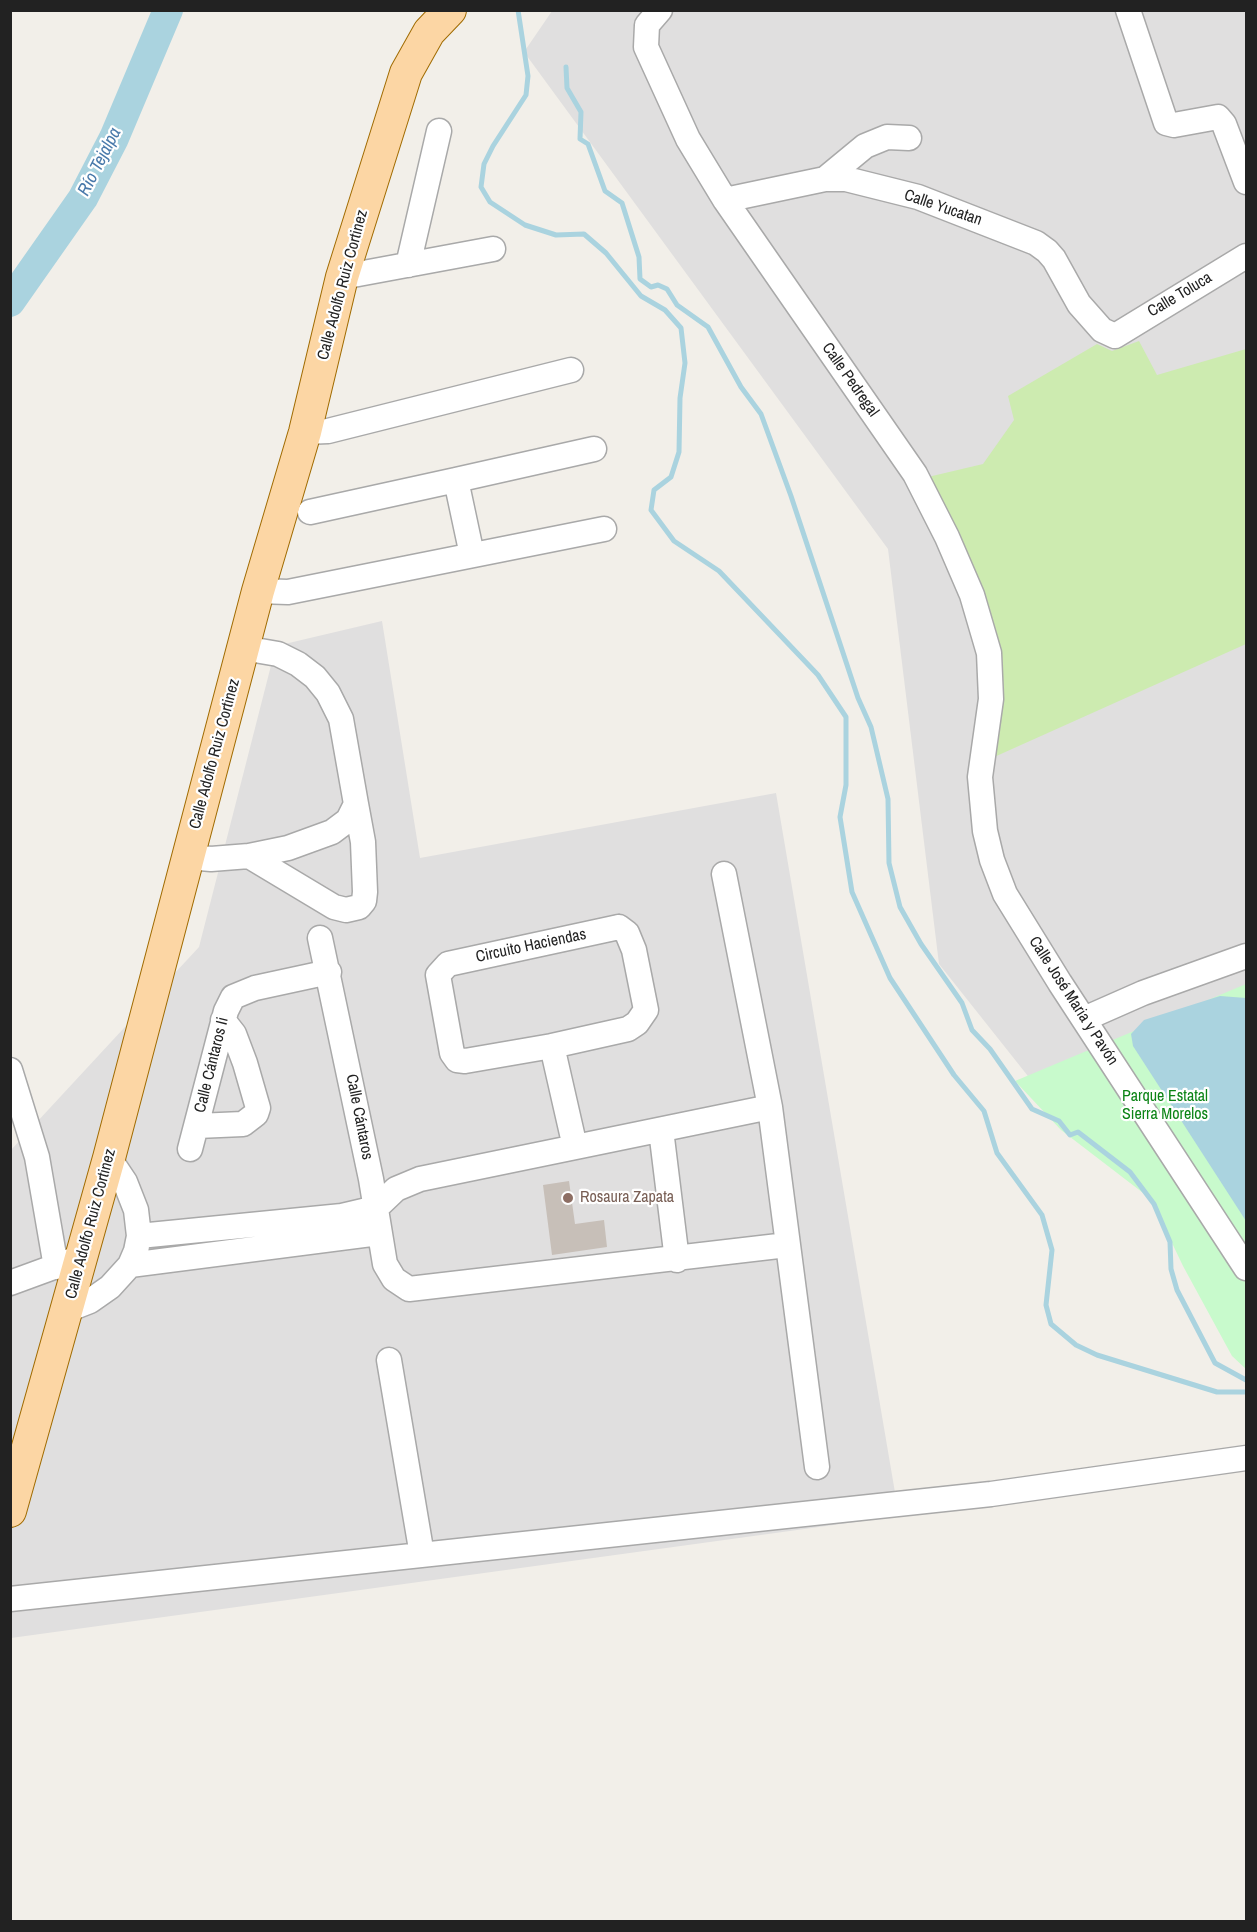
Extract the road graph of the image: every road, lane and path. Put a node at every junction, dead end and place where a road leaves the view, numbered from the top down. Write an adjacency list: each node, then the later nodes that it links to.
1 (660, 10): 8 (street, Calle Pedregal)
2 (1128, 10): 7 (street)
3 (449, 11): 12 (main road, Calle Adolfo Ruiz Cortinez)
4 (439, 131): 11 (street)
5 (909, 138): 6 (street)
6 (825, 179): 8 (street, Calle Yucatan); 13 (street, Calle Yucatan)
7 (1246, 182)
8 (725, 200): 23 (street, Calle Pedregal)
9 (493, 249): 11 (street)
10 (1246, 256): 13 (street, Calle Toluca)
11 (408, 265): 12 (street)
12 (342, 277): 15 (main road, Calle Adolfo Ruiz Cortinez)
13 (1115, 336)
14 (571, 370): 15 (street)
15 (305, 432): 21 (main road, Calle Adolfo Ruiz Cortinez)
16 (594, 449): 17 (street)
17 (456, 480): 18 (street); 20 (street)
18 (310, 512)
19 (604, 529): 20 (street)
20 (472, 555): 21 (street)
21 (258, 591): 22 (main road, Calle Adolfo Ruiz Cortinez)
22 (243, 648): 24 (street); 26 (main road, Calle Adolfo Ruiz Cortinez)
23 (980, 777): 31 (street, Calle José Maria y Pavón)
24 (356, 804): 25 (street); 25 (street)
25 (249, 856): 26 (street)
26 (188, 857): 40 (main road, Calle Adolfo Ruiz Cortinez)
27 (724, 874): 35 (street)
28 (320, 938): 30 (street, Calle Cántaros)
29 (1246, 956): 31 (street)
30 (329, 972): 32 (street, Calle Cántaros Ii); 41 (street, Calle Cántaros)
31 (1084, 1019): 48 (street, Calle José Maria y Pavón)
32 (223, 1020): 36 (street, Calle Cántaros Ii); 36 (street)
33 (552, 1046): 33 (street, Circuito Haciendas); 38 (street)
34 (10, 1070): 46 (street)
35 (770, 1107): 37 (street); 44 (street)
36 (197, 1126): 39 (street, Calle Cántaros Ii)
37 (661, 1130): 38 (street); 45 (street)
38 (575, 1147): 41 (street)
39 (190, 1149)
40 (109, 1158): 43 (street); 46 (main road, Calle Adolfo Ruiz Cortinez)
41 (376, 1208): 42 (street, Calle Cántaros); 43 (street)
42 (379, 1233): 45 (street, Calle Cántaros); 47 (street)
43 (139, 1236): 47 (street)
44 (787, 1245): 45 (street); 53 (street)
45 (677, 1260)
46 (68, 1262): 49 (street); 50 (main road, Calle Adolfo Ruiz Cortinez)
47 (130, 1265): 50 (street)
48 (1246, 1268)
49 (10, 1283)
50 (67, 1310): 54 (main road, Calle Adolfo Ruiz Cortinez)
51 (389, 1360): 55 (street)
52 (1246, 1458): 55 (street)
53 (817, 1467)
54 (10, 1511)
55 (422, 1555): 56 (street)
56 (10, 1599)

